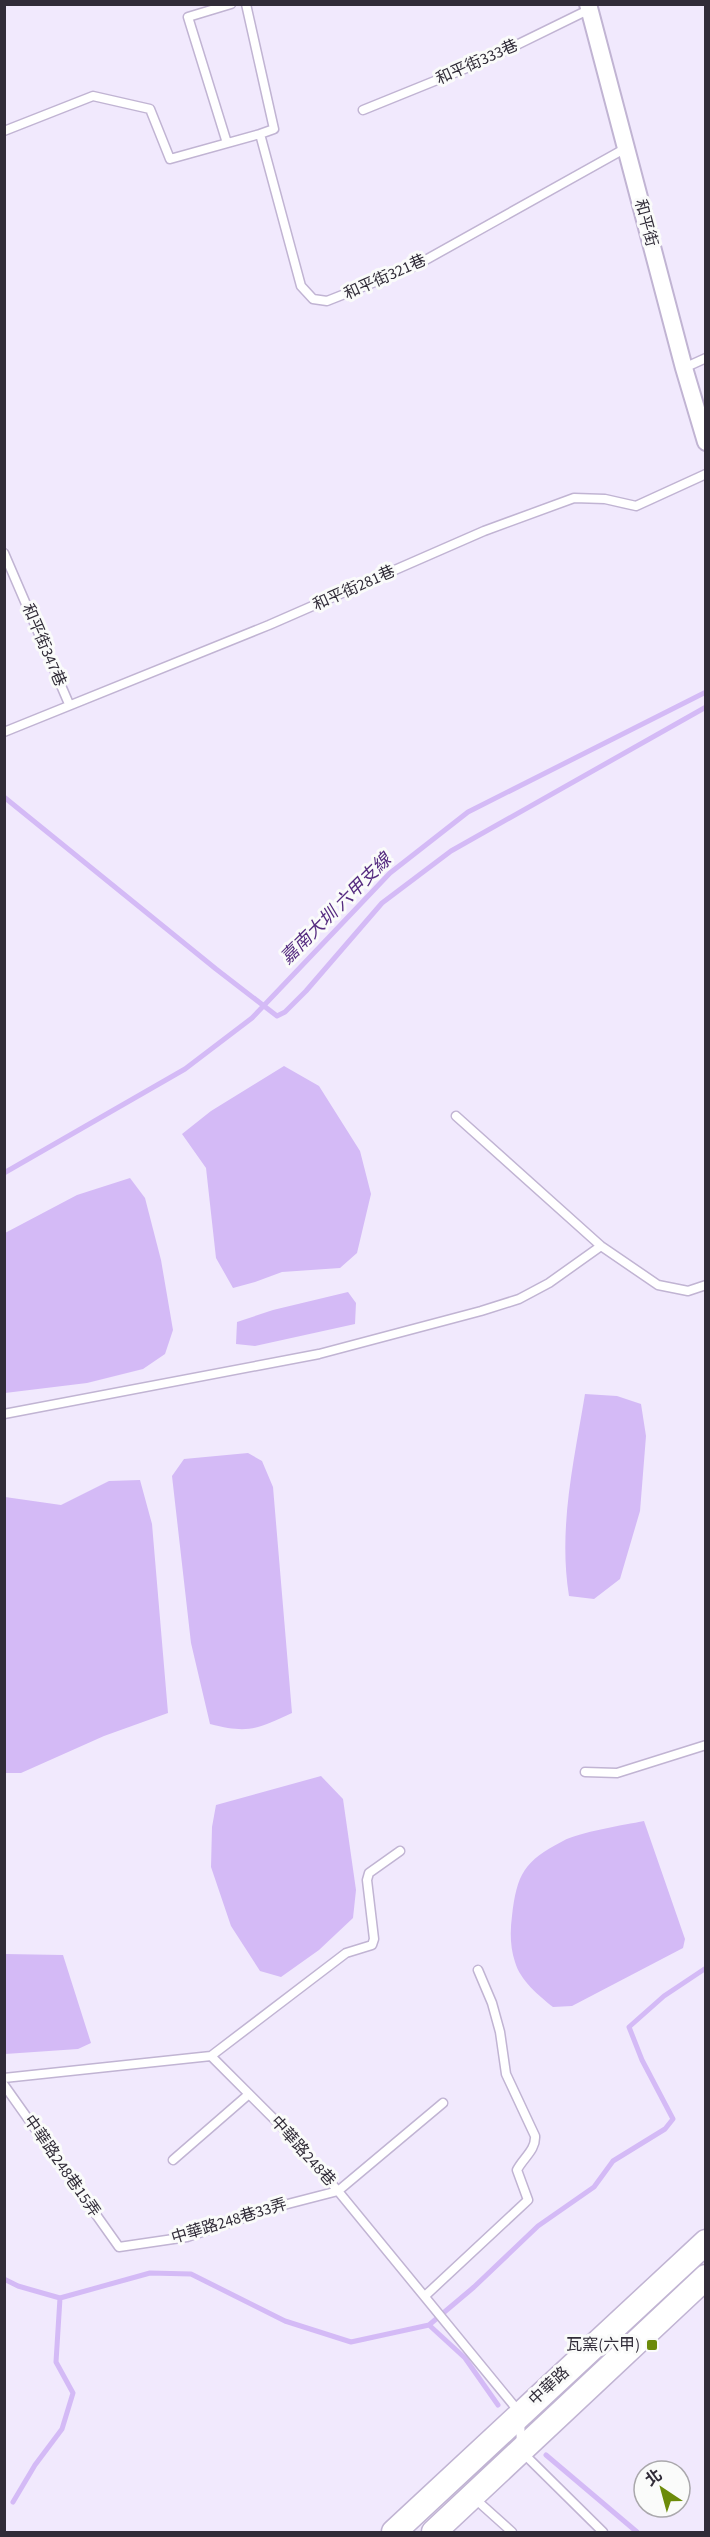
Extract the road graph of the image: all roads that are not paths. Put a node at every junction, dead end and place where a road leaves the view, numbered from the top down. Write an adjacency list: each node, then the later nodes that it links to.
1 (231, 4): 7 (lane)
2 (246, 4): 6 (lane)
3 (589, 7): 4 (lane, 和平街333巷); 8 (street, 和平街)
4 (363, 110)
5 (4, 131): 7 (lane)
6 (260, 134): 7 (lane); 8 (lane, 和平街321巷)
7 (227, 143)
8 (627, 148): 10 (street, 和平街)
9 (705, 358): 10 (lane)
10 (684, 368): 11 (street, 和平街)
11 (705, 442)
12 (705, 474): 14 (lane, 和平街281巷)
13 (4, 553): 14 (lane, 和平街347巷)
14 (69, 704): 15 (lane, 和平街281巷)
15 (4, 732)
16 (456, 1116): 17 (lane)
17 (601, 1246): 18 (lane); 19 (lane)
18 (705, 1285)
19 (4, 1414)
20 (705, 1745): 21 (lane)
21 (585, 1772)
22 (400, 1851): 24 (lane)
23 (478, 1970): 34 (lane)
24 (211, 2056): 25 (lane); 27 (lane, 中華路248巷)
25 (4, 2078)
26 (4, 2085): 32 (lane, 中華路248巷15弄)
27 (249, 2094): 29 (lane); 30 (lane, 中華路248巷)
28 (443, 2103): 30 (lane)
29 (173, 2160)
30 (338, 2191): 32 (lane, 中華路248巷33弄); 34 (lane, 中華路248巷)
31 (705, 2242): 35 (street, 中華路)
32 (119, 2247)
33 (705, 2277): 36 (street, 中華路)
34 (426, 2295): 35 (lane, 中華路248巷)
35 (520, 2413): 36 (lane); 38 (street, 中華路)
36 (521, 2451): 37 (street, 中華路); 41 (lane)
37 (473, 2496): 39 (street, 中華路); 40 (lane)
38 (395, 2532)
39 (434, 2532)
40 (512, 2532)
41 (603, 2532)

